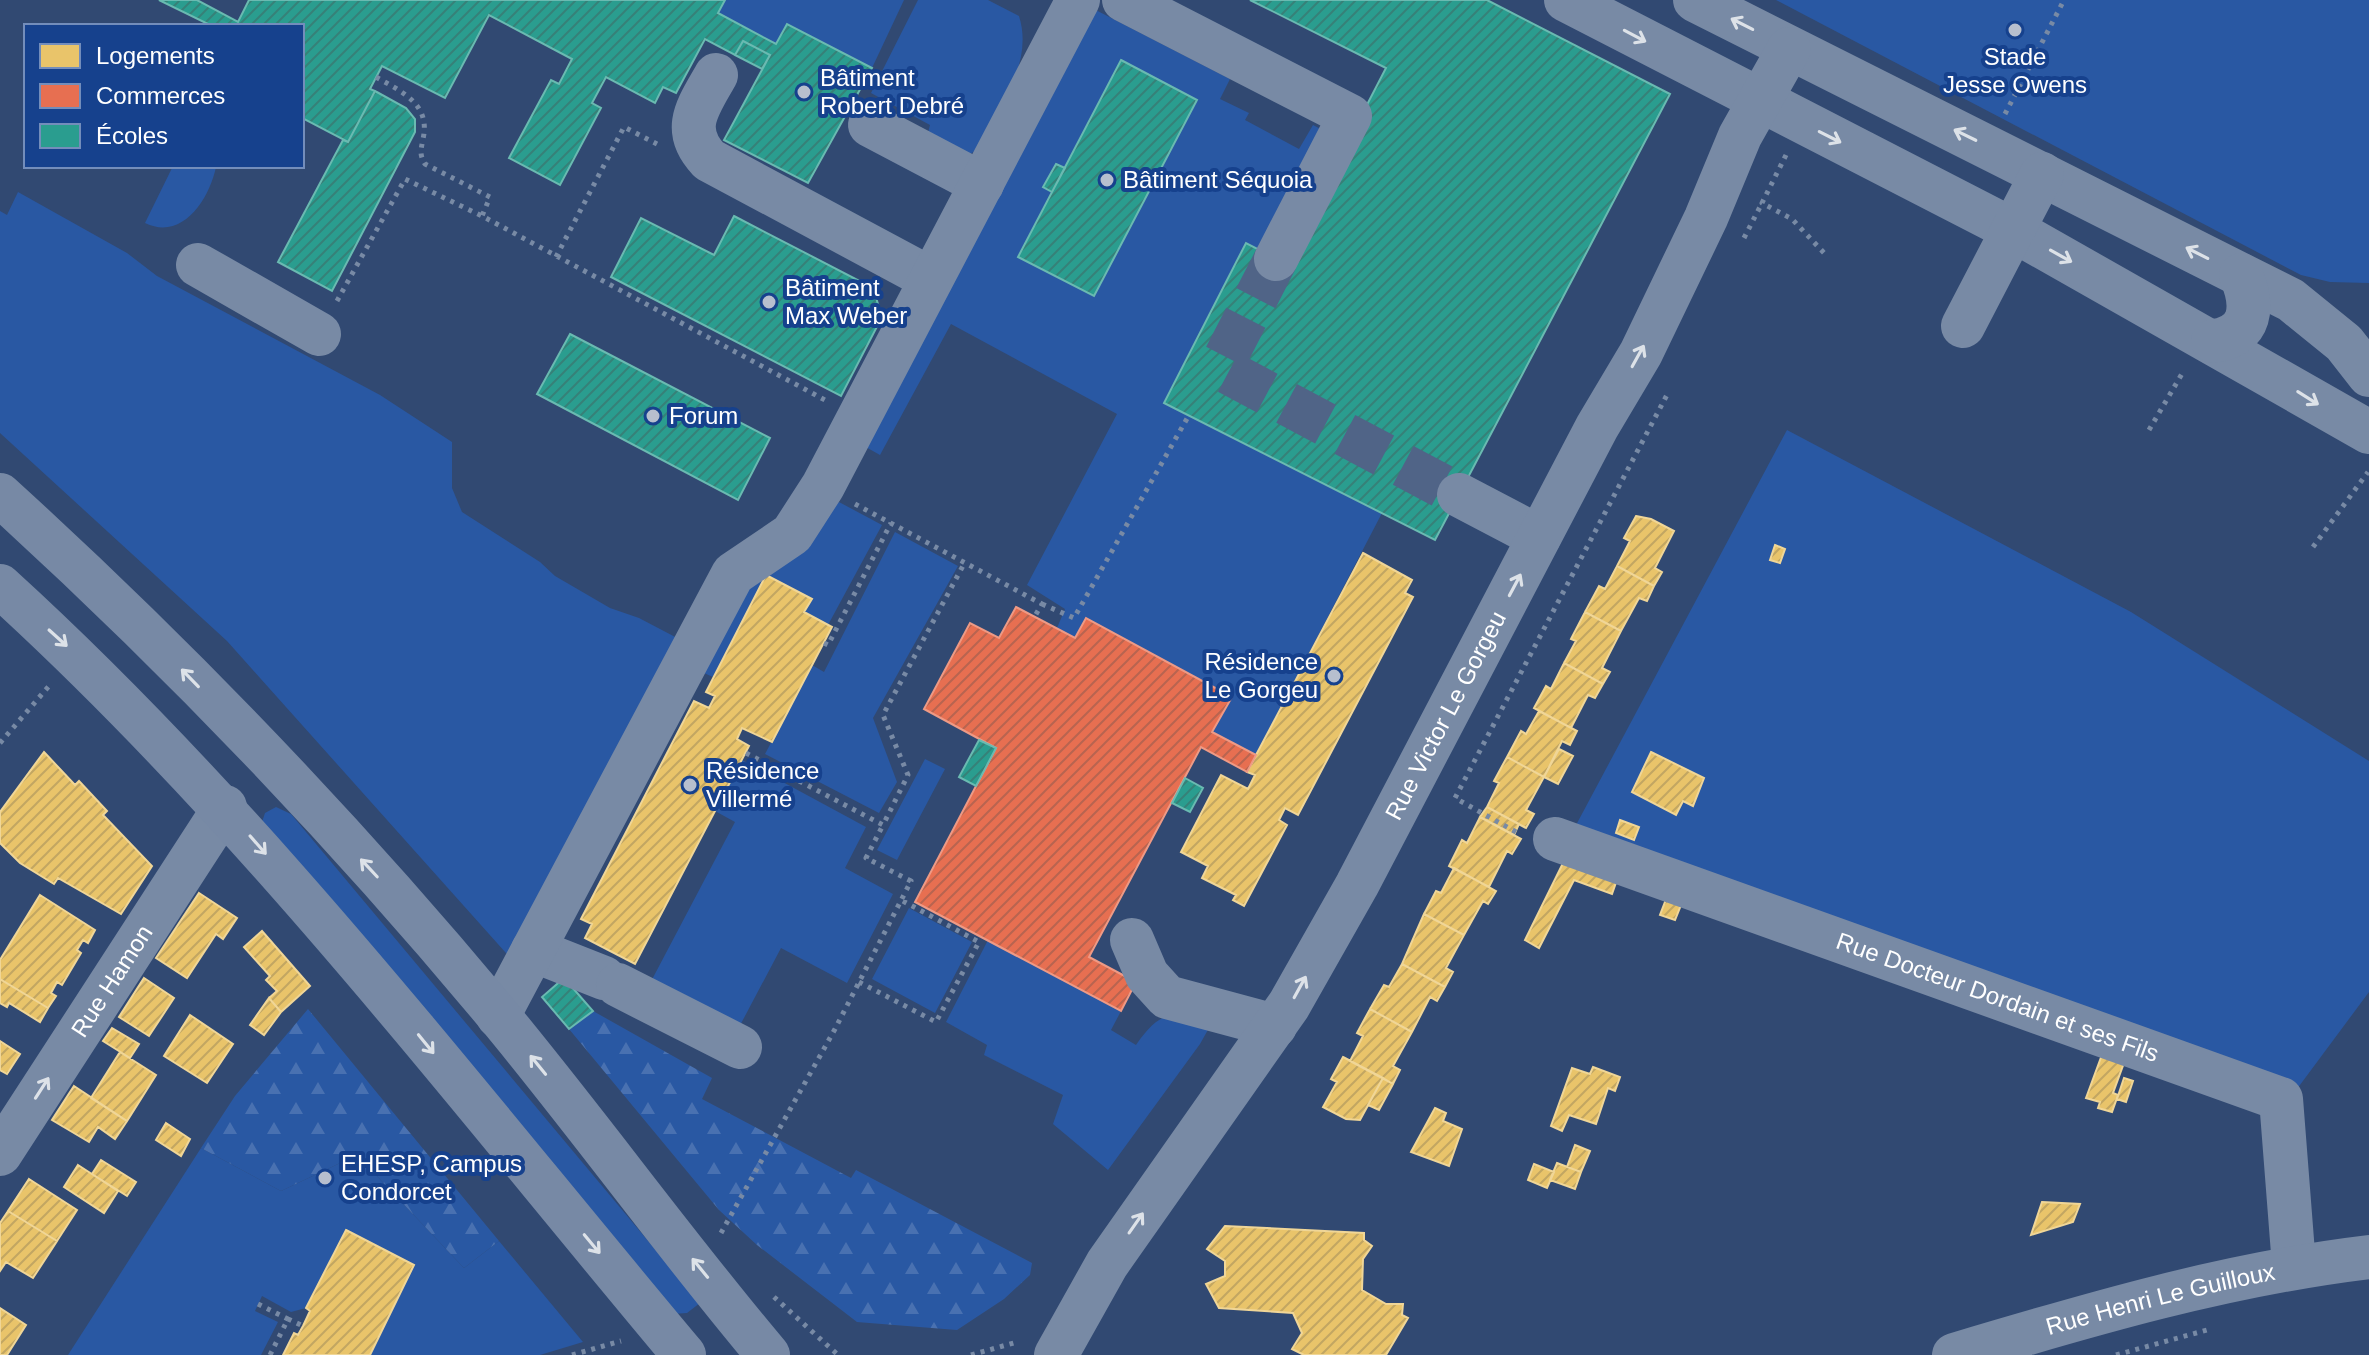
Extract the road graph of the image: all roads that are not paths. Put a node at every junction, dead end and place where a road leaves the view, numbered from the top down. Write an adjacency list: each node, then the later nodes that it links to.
1 (1078, 0): 10 (street)
2 (1124, 0): 12 (street)
3 (1566, 0): 7 (street, one-way to 7)
4 (1695, 0): 5 (street, one-way to 4)
5 (1789, 49): 7 (street, Rue Victor Le Gorgeu); 9 (street, one-way to 5)
6 (706, 93): 15 (street)
7 (1762, 100): 11 (street, one-way to 11); 23 (street, Rue Victor Le Gorgeu, one-way to 7)
8 (870, 125): 10 (street)
9 (2042, 174): 11 (street); 14 (street, one-way to 9)
10 (982, 184): 15 (street)
11 (2013, 230): 16 (street); 18 (street, one-way to 18)
12 (1276, 259)
13 (198, 265): 17 (street)
14 (2241, 275): 18 (street); 19 (street)
15 (931, 279): 29 (street)
16 (1963, 326)
17 (319, 334)
18 (2209, 338): 20 (street, one-way to 20)
19 (2361, 350)
20 (2369, 432)
21 (0, 495): 25 (main road, one-way to 21)
22 (1459, 495): 23 (street)
23 (1539, 537): 31 (street, Rue Victor Le Gorgeu, one-way to 23)
24 (0, 586): 26 (main road, one-way to 26)
25 (262, 753): 26 (main road); 30 (main road, one-way to 25)
26 (225, 807): 33 (street, Rue Hamon, one-way to 26); 36 (main road, one-way to 36)
27 (1537, 836): 35 (street, Rue Docteur Dordain et ses Fils)
28 (1132, 940): 31 (street)
29 (533, 950): 30 (street); 32 (street)
30 (498, 1016): 37 (main road, one-way to 30)
31 (1275, 1026): 38 (street, Rue Victor Le Gorgeu, one-way to 31)
32 (740, 1047)
33 (0, 1154)
34 (2369, 1257): 35 (street, Rue Henri Le Guilloux)
35 (2294, 1266): 39 (street, Rue Henri Le Guilloux)
36 (684, 1355)
37 (768, 1355)
38 (1056, 1355)
39 (1954, 1355)

